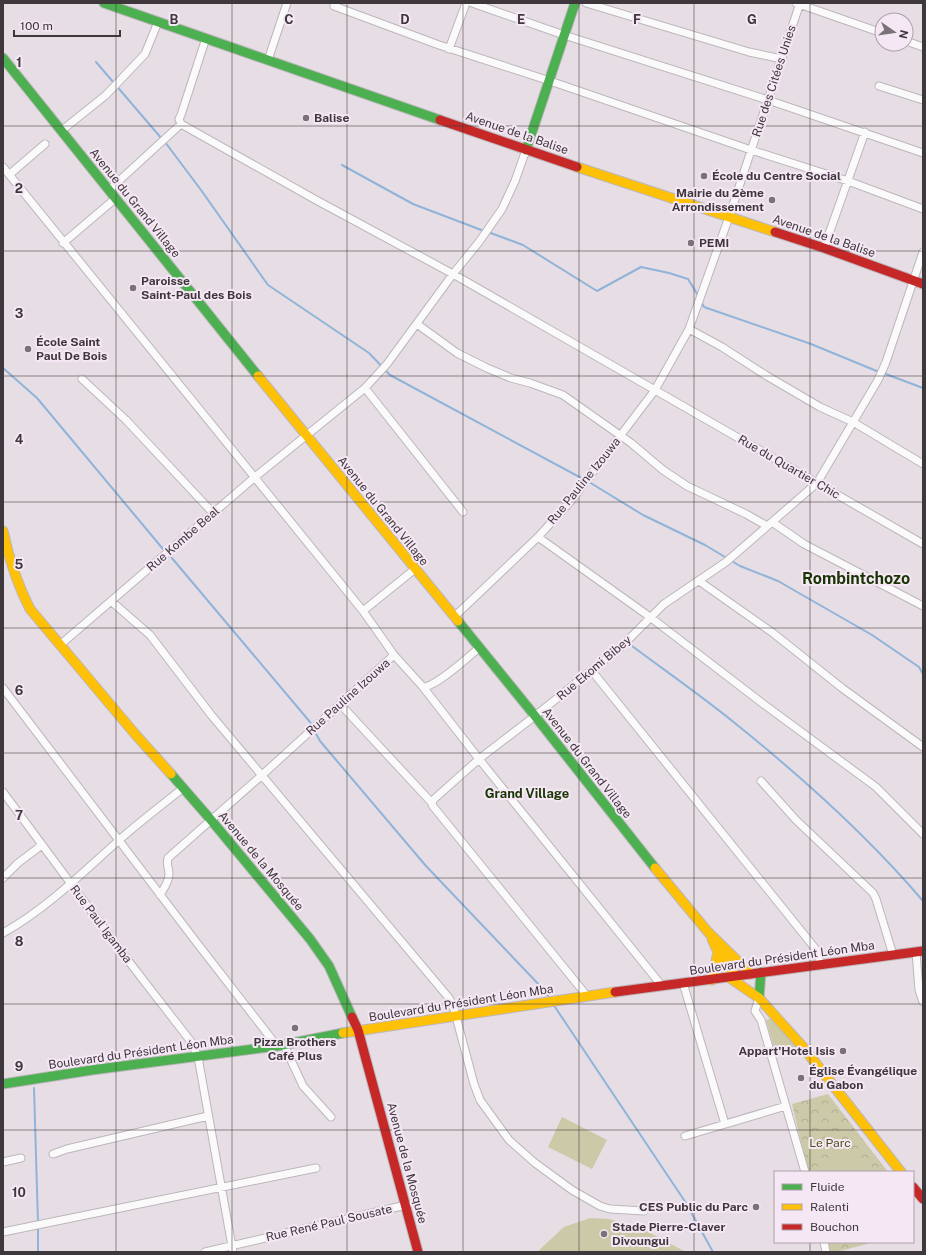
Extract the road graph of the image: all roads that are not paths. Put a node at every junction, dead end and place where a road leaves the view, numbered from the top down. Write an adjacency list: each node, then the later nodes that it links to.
1 (104, 3): 9 (street, Avenue de la Balise)
2 (287, 3): 16 (street)
3 (466, 3): 13 (street)
4 (472, 3): 11 (street)
5 (574, 3): 11 (street)
6 (586, 3): 15 (street)
7 (799, 3): 10 (street, Rue des Citées Unies); 15 (street, Rue des Citées Unies)
8 (334, 6): 13 (street)
9 (158, 22): 12 (street, Avenue de la Balise); 22 (street)
10 (874, 30)
11 (564, 35): 17 (street); 19 (street)
12 (206, 38): 16 (street, Avenue de la Balise); 21 (street)
13 (449, 49): 17 (street)
14 (3, 58): 22 (street, Avenue du Grand Village)
15 (782, 59): 19 (street, Rue des Citées Unies)
16 (268, 60): 25 (street, Avenue de la Balise)
17 (550, 81): 25 (street); 26 (street)
18 (879, 86): 20 (street)
19 (768, 100): 23 (street); 26 (street, Rue des Citées Unies)
20 (923, 100)
21 (181, 124): 31 (street); 38 (street, Rue du Quartier Chic)
22 (61, 131): 31 (street, Avenue du Grand Village)
23 (865, 132): 27 (street); 30 (street)
24 (45, 144): 29 (street)
25 (526, 150): 34 (street, Avenue de la Balise); 38 (street, Rue Kombe Beal)
26 (751, 150): 30 (street); 34 (street, Rue des Citées Unies)
27 (923, 153)
28 (3, 167): 29 (street, Rue Pauline Izouwa)
29 (10, 174): 35 (street, Rue Pauline Izouwa)
30 (848, 181): 33 (street); 36 (street)
31 (108, 190): 32 (street, Avenue du Grand Village)
32 (116, 198): 35 (street); 48 (street, Avenue du Grand Village)
33 (923, 209)
34 (729, 216): 36 (street, Avenue de la Balise); 41 (street, Rue des Citées Unies)
35 (63, 242): 51 (street, Rue Pauline Izouwa)
36 (824, 248): 39 (street, Avenue de la Balise)
37 (923, 252): 39 (street, Rue Ekomi Bibey)
38 (453, 274): 42 (street, Rue Kombe Beal); 46 (street, Rue du Quartier Chic)
39 (913, 281): 40 (street, Avenue de la Balise); 47 (street, Rue Ekomi Bibey)
40 (923, 284)
41 (698, 304): 43 (street, Rue Pauline Izouwa)
42 (417, 324): 45 (street, Rue Kombe Beal); 49 (street)
43 (689, 329): 46 (street, Rue Pauline Izouwa); 47 (street)
44 (82, 379): 54 (street)
45 (365, 388): 48 (street, Rue Kombe Beal); 53 (street)
46 (655, 390): 49 (street, Rue Pauline Izouwa); 52 (street, Rue du Quartier Chic)
47 (853, 422): 50 (street); 52 (street, Rue Ekomi Bibey)
48 (306, 436): 51 (street, Rue Kombe Beal); 60 (street, Avenue du Grand Village)
49 (620, 436): 55 (street); 57 (street, Rue Pauline Izouwa)
50 (923, 464)
51 (255, 477): 54 (street, Rue Kombe Beal); 64 (street, Rue Pauline Izouwa)
52 (817, 483): 55 (street, Rue Ekomi Bibey); 58 (street, Rue du Quartier Chic)
53 (463, 512)
54 (213, 513): 62 (street, Rue Kombe Beal)
55 (769, 524): 61 (street, Rue Ekomi Bibey); 63 (street)
56 (3, 530): 59 (street, Avenue de la Mosquée)
57 (538, 538): 65 (street, Rue Pauline Izouwa); 66 (street)
58 (923, 544)
59 (6, 562): 67 (street, Avenue de la Mosquée)
60 (415, 569): 64 (street); 65 (street, Avenue du Grand Village)
61 (699, 581): 66 (street, Rue Ekomi Bibey); 75 (street)
62 (111, 601): 67 (street, Rue Kombe Beal); 77 (street)
63 (923, 606)
64 (363, 611): 69 (street, Rue Pauline Izouwa)
65 (454, 617): 68 (street, Avenue du Grand Village)
66 (650, 617): 70 (street, Rue Ekomi Bibey); 83 (street)
67 (60, 645): 79 (street, Avenue de la Mosquée)
68 (479, 648): 71 (street); 74 (street, Avenue du Grand Village)
69 (394, 655): 71 (street); 73 (street, Rue Pauline Izouwa)
70 (592, 671): 74 (street, Rue Ekomi Bibey); 94 (street)
71 (423, 687): 76 (street)
72 (3, 688): 84 (street)
73 (340, 704): 77 (street, Rue Pauline Izouwa); 81 (street)
74 (535, 716): 76 (street, Rue Ekomi Bibey); 89 (street, Avenue du Grand Village)
75 (923, 747)
76 (479, 759): 81 (street, Rue Ekomi Bibey); 100 (street)
77 (261, 776): 82 (street, Rue Pauline Izouwa); 104 (street)
78 (761, 781): 93 (street)
79 (184, 788): 82 (street, Avenue de la Mosquée); 84 (street)
80 (3, 792): 85 (street, Rue Paul Igamba)
81 (432, 802): 101 (street)
82 (211, 820): 88 (street, Rue Pauline Izouwa); 105 (street, Avenue de la Mosquée)
83 (923, 834)
84 (118, 840): 87 (street); 88 (street)
85 (42, 845): 86 (street); 87 (street, Rue Paul Igamba)
86 (3, 878)
87 (72, 884): 90 (street); 107 (street, Rue Paul Igamba)
88 (160, 895): 106 (street)
89 (708, 932): 91 (street); 96 (street, Avenue du Grand Village)
90 (3, 933)
91 (718, 952): 97 (street); 98 (street)
92 (919, 952): 93 (street, Boulevard du Président Léon Mba); 103 (street)
93 (893, 955): 94 (street, Boulevard du Président Léon Mba)
94 (820, 965): 95 (street, Boulevard du Président Léon Mba)
95 (761, 972): 96 (street, Boulevard du Président Léon Mba); 102 (street)
96 (751, 974): 97 (street, Boulevard du Président Léon Mba)
97 (733, 977): 98 (street, Boulevard du Président Léon Mba); 102 (street)
98 (712, 980): 99 (street, Boulevard du Président Léon Mba)
99 (683, 983): 100 (street, Boulevard du Président Léon Mba); 112 (street)
100 (662, 986): 101 (street, Boulevard du Président Léon Mba)
101 (587, 996): 104 (street, Boulevard du Président Léon Mba)
102 (759, 998): 109 (street); 119 (street)
103 (923, 1002)
104 (456, 1017): 105 (street, Boulevard du Président Léon Mba); 124 (street)
105 (358, 1030): 106 (street, Boulevard du Président Léon Mba); 123 (street, Avenue de la Mosquée)
106 (281, 1046): 107 (street, Boulevard du Président Léon Mba); 111 (street)
107 (198, 1057): 108 (street, Boulevard du Président Léon Mba); 110 (street, Rue Paul Igamba)
108 (3, 1084)
109 (786, 1106): 112 (street); 118 (street)
110 (208, 1116): 114 (street); 120 (street, Rue Paul Igamba)
111 (330, 1117)
112 (725, 1124): 113 (street)
113 (685, 1136)
114 (53, 1154)
115 (21, 1158): 116 (street)
116 (3, 1162)
117 (316, 1168): 120 (street)
118 (805, 1171)
119 (900, 1171)
120 (222, 1187): 125 (street); 126 (street, Rue Paul Igamba)
121 (914, 1188): 122 (street)
122 (923, 1199)
123 (406, 1205): 126 (street, Rue René Paul Sousate); 128 (street, Avenue de la Mosquée)
124 (644, 1211)
125 (3, 1232)
126 (232, 1249): 127 (street, Rue René Paul Sousate)
127 (205, 1252)
128 (418, 1252)

